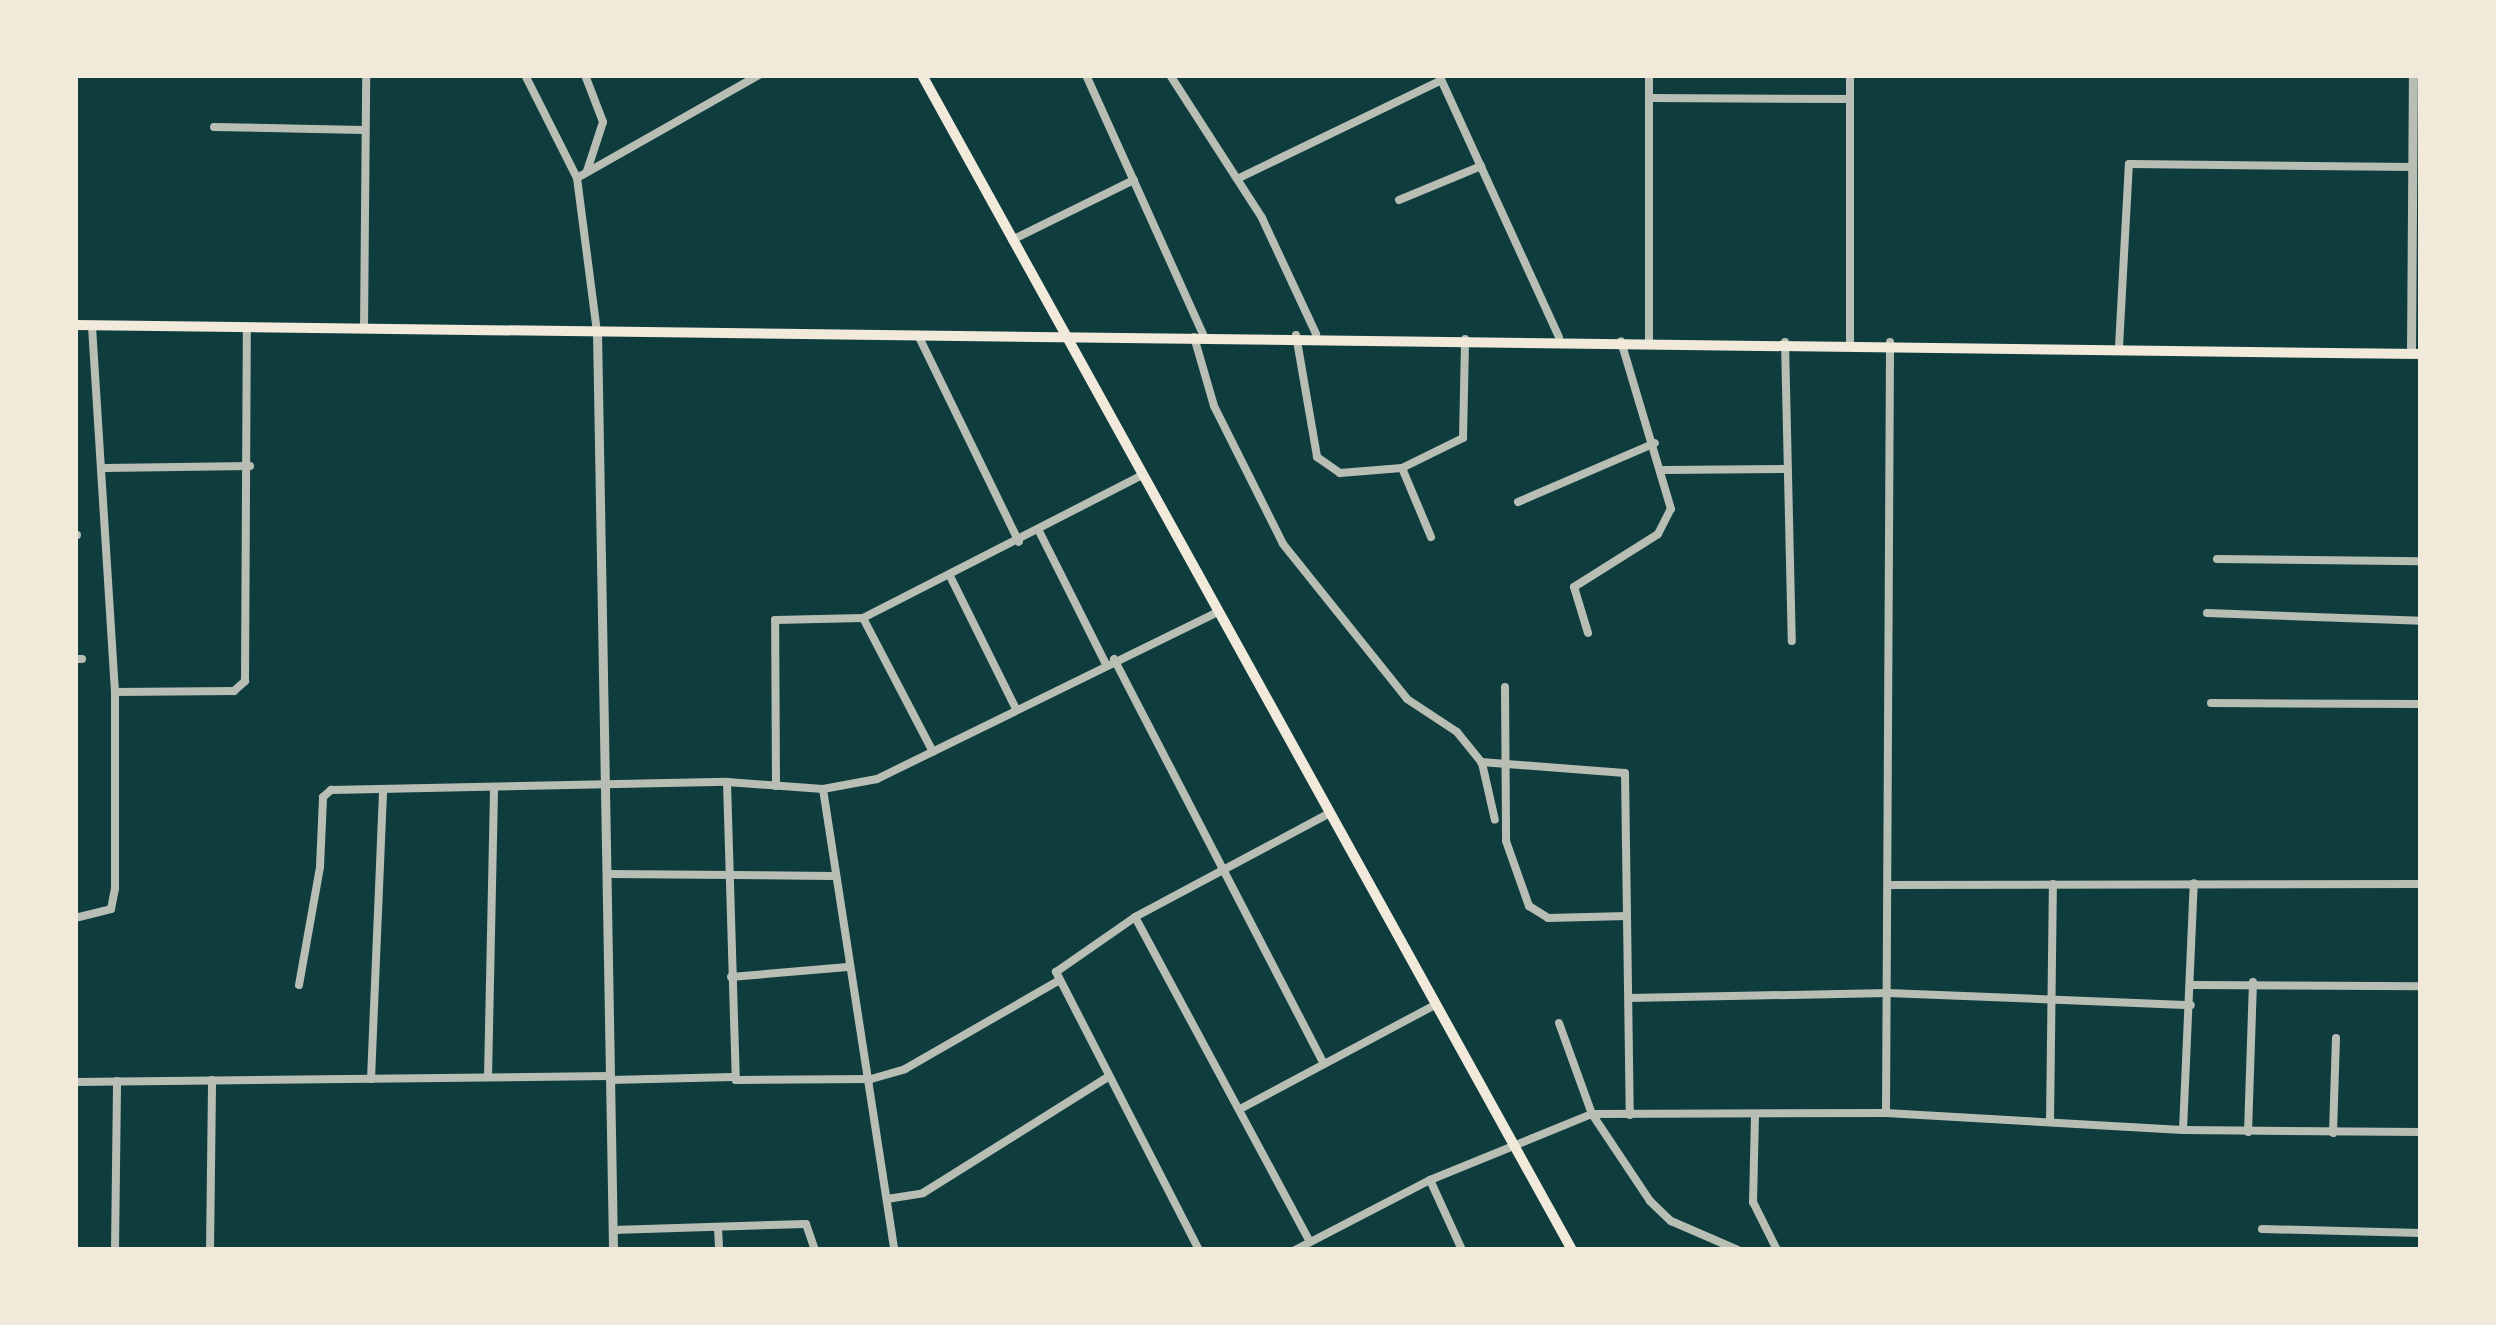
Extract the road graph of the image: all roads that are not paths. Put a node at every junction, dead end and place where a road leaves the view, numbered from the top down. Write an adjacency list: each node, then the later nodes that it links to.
1 (366, 75): 15 (street)
2 (526, 75): 19 (street)
3 (585, 75): 19 (street)
4 (759, 75): 19 (street)
5 (922, 75): 23 (main road)
6 (1086, 75): 21 (street)
7 (1170, 75): 20 (street)
8 (1649, 75): 12 (street)
9 (1850, 75): 13 (street)
10 (2413, 75): 16 (street)
11 (1440, 78): 17 (street); 20 (street)
12 (1649, 98): 13 (street); 38 (street)
13 (1850, 99): 40 (street)
14 (214, 127): 15 (street)
15 (364, 130): 28 (street)
16 (2417, 140): 18 (street)
17 (1481, 166): 22 (street); 36 (street)
18 (2412, 167): 24 (street); 42 (street)
19 (581, 176): 29 (street)
20 (1237, 179): 32 (street)
21 (1134, 180): 23 (street); 35 (street)
22 (1399, 200)
23 (1012, 240): 33 (main road)
24 (2416, 246): 43 (street)
25 (75, 325): 26 (main road)
26 (92, 325): 27 (main road); 46 (street)
27 (247, 327): 28 (main road); 45 (street)
28 (364, 329): 29 (main road)
29 (597, 331): 30 (main road); 75 (street)
30 (917, 334): 33 (main road); 54 (street)
31 (1296, 334): 32 (main road); 35 (main road); 47 (street)
32 (1316, 334): 34 (main road)
33 (1063, 335): 35 (main road); 50 (main road)
34 (1465, 337): 36 (main road); 47 (street)
35 (1200, 338): 71 (street)
36 (1559, 338): 37 (main road)
37 (1621, 339): 38 (main road); 44 (street)
38 (1649, 340): 39 (main road)
39 (1785, 341): 40 (main road); 48 (street)
40 (1850, 341): 41 (main road)
41 (1890, 342): 42 (main road); 88 (street)
42 (2119, 347): 43 (main road)
43 (2416, 353)
44 (1655, 443): 49 (street); 51 (street)
45 (250, 466): 46 (street); 66 (street)
46 (105, 468): 66 (street)
47 (1402, 468): 53 (street)
48 (1787, 469): 49 (street); 63 (street)
49 (1663, 470): 62 (street)
50 (1138, 477): 52 (street); 58 (main road)
51 (1518, 502)
52 (1039, 531): 54 (street); 64 (street)
53 (1431, 538)
54 (1019, 542): 57 (street)
55 (2217, 559): 56 (street)
56 (2421, 561)
57 (950, 576): 60 (street); 69 (street)
58 (1216, 613): 64 (street); 79 (main road)
59 (2206, 614): 61 (street)
60 (863, 618): 70 (street); 74 (street)
61 (2421, 621)
62 (1588, 633)
63 (1792, 641)
64 (1110, 662): 69 (street); 81 (street)
65 (1504, 687): 72 (street)
66 (115, 692): 90 (street)
67 (2211, 703): 68 (street)
68 (2421, 704)
69 (1016, 709): 70 (street)
70 (933, 752): 76 (street)
71 (1481, 762): 72 (street); 80 (street)
72 (1504, 766): 89 (street); 89 (street)
73 (727, 782): 74 (street); 75 (street); 84 (street)
74 (776, 786): 76 (street)
75 (609, 788): 78 (street); 82 (street)
76 (824, 789): 83 (street)
77 (383, 790): 78 (street); 96 (street); 109 (street)
78 (494, 790): 107 (street)
79 (1328, 814): 81 (street); 102 (main road)
80 (1495, 820)
81 (1227, 870): 91 (street); 106 (street)
82 (608, 874): 84 (street); 110 (street)
83 (833, 875): 84 (street); 92 (street)
84 (727, 878): 93 (street)
85 (2194, 883): 86 (street); 87 (street); 97 (street)
86 (2053, 884): 88 (street); 101 (street)
87 (2421, 884)
88 (1890, 885): 99 (street)
89 (1627, 916): 100 (street)
90 (75, 917)
91 (1135, 917): 94 (street); 116 (street)
92 (848, 967): 93 (street); 111 (street)
93 (731, 976): 108 (street)
94 (1058, 981): 111 (street); 112 (street)
95 (2253, 982): 97 (street); 98 (street); 123 (street)
96 (299, 985)
97 (2193, 985): 103 (street)
98 (2421, 986)
99 (1888, 993): 100 (street); 101 (street); 117 (street)
100 (1629, 998): 119 (street)
101 (2053, 1000): 103 (street); 121 (street)
102 (1436, 1005): 106 (street); 126 (main road)
103 (2191, 1005): 122 (street)
104 (1559, 1023): 118 (street)
105 (2336, 1038): 125 (street)
106 (1324, 1064): 116 (street)
107 (488, 1077): 109 (street); 110 (street)
108 (733, 1077): 110 (street); 111 (street)
109 (371, 1078): 113 (street)
110 (610, 1078): 131 (street)
111 (872, 1078): 128 (street)
112 (1106, 1079): 128 (street); 140 (street)
113 (212, 1080): 114 (street); 135 (street)
114 (117, 1081): 115 (street); 134 (street)
115 (75, 1082)
116 (1240, 1108): 133 (street)
117 (1886, 1113): 120 (street); 121 (street)
118 (1592, 1114): 119 (street); 126 (street); 144 (street)
119 (1630, 1115): 120 (street)
120 (1755, 1115): 145 (street)
121 (2050, 1123): 122 (street)
122 (2182, 1130): 123 (street)
123 (2248, 1132): 125 (street)
124 (2421, 1132): 125 (street)
125 (2333, 1133)
126 (1512, 1143): 127 (street); 143 (main road)
127 (1430, 1180): 133 (street); 142 (street)
128 (887, 1198): 139 (street)
129 (718, 1227): 131 (street); 137 (street); 138 (street)
130 (2262, 1229): 132 (street)
131 (613, 1230): 136 (street)
132 (2421, 1233)
133 (1310, 1242): 141 (street)
134 (115, 1250)
135 (210, 1250)
136 (613, 1250)
137 (718, 1250)
138 (814, 1250)
139 (894, 1250)
140 (1199, 1250)
141 (1295, 1250)
142 (1462, 1250)
143 (1572, 1250)
144 (1738, 1250)
145 (1777, 1250)

